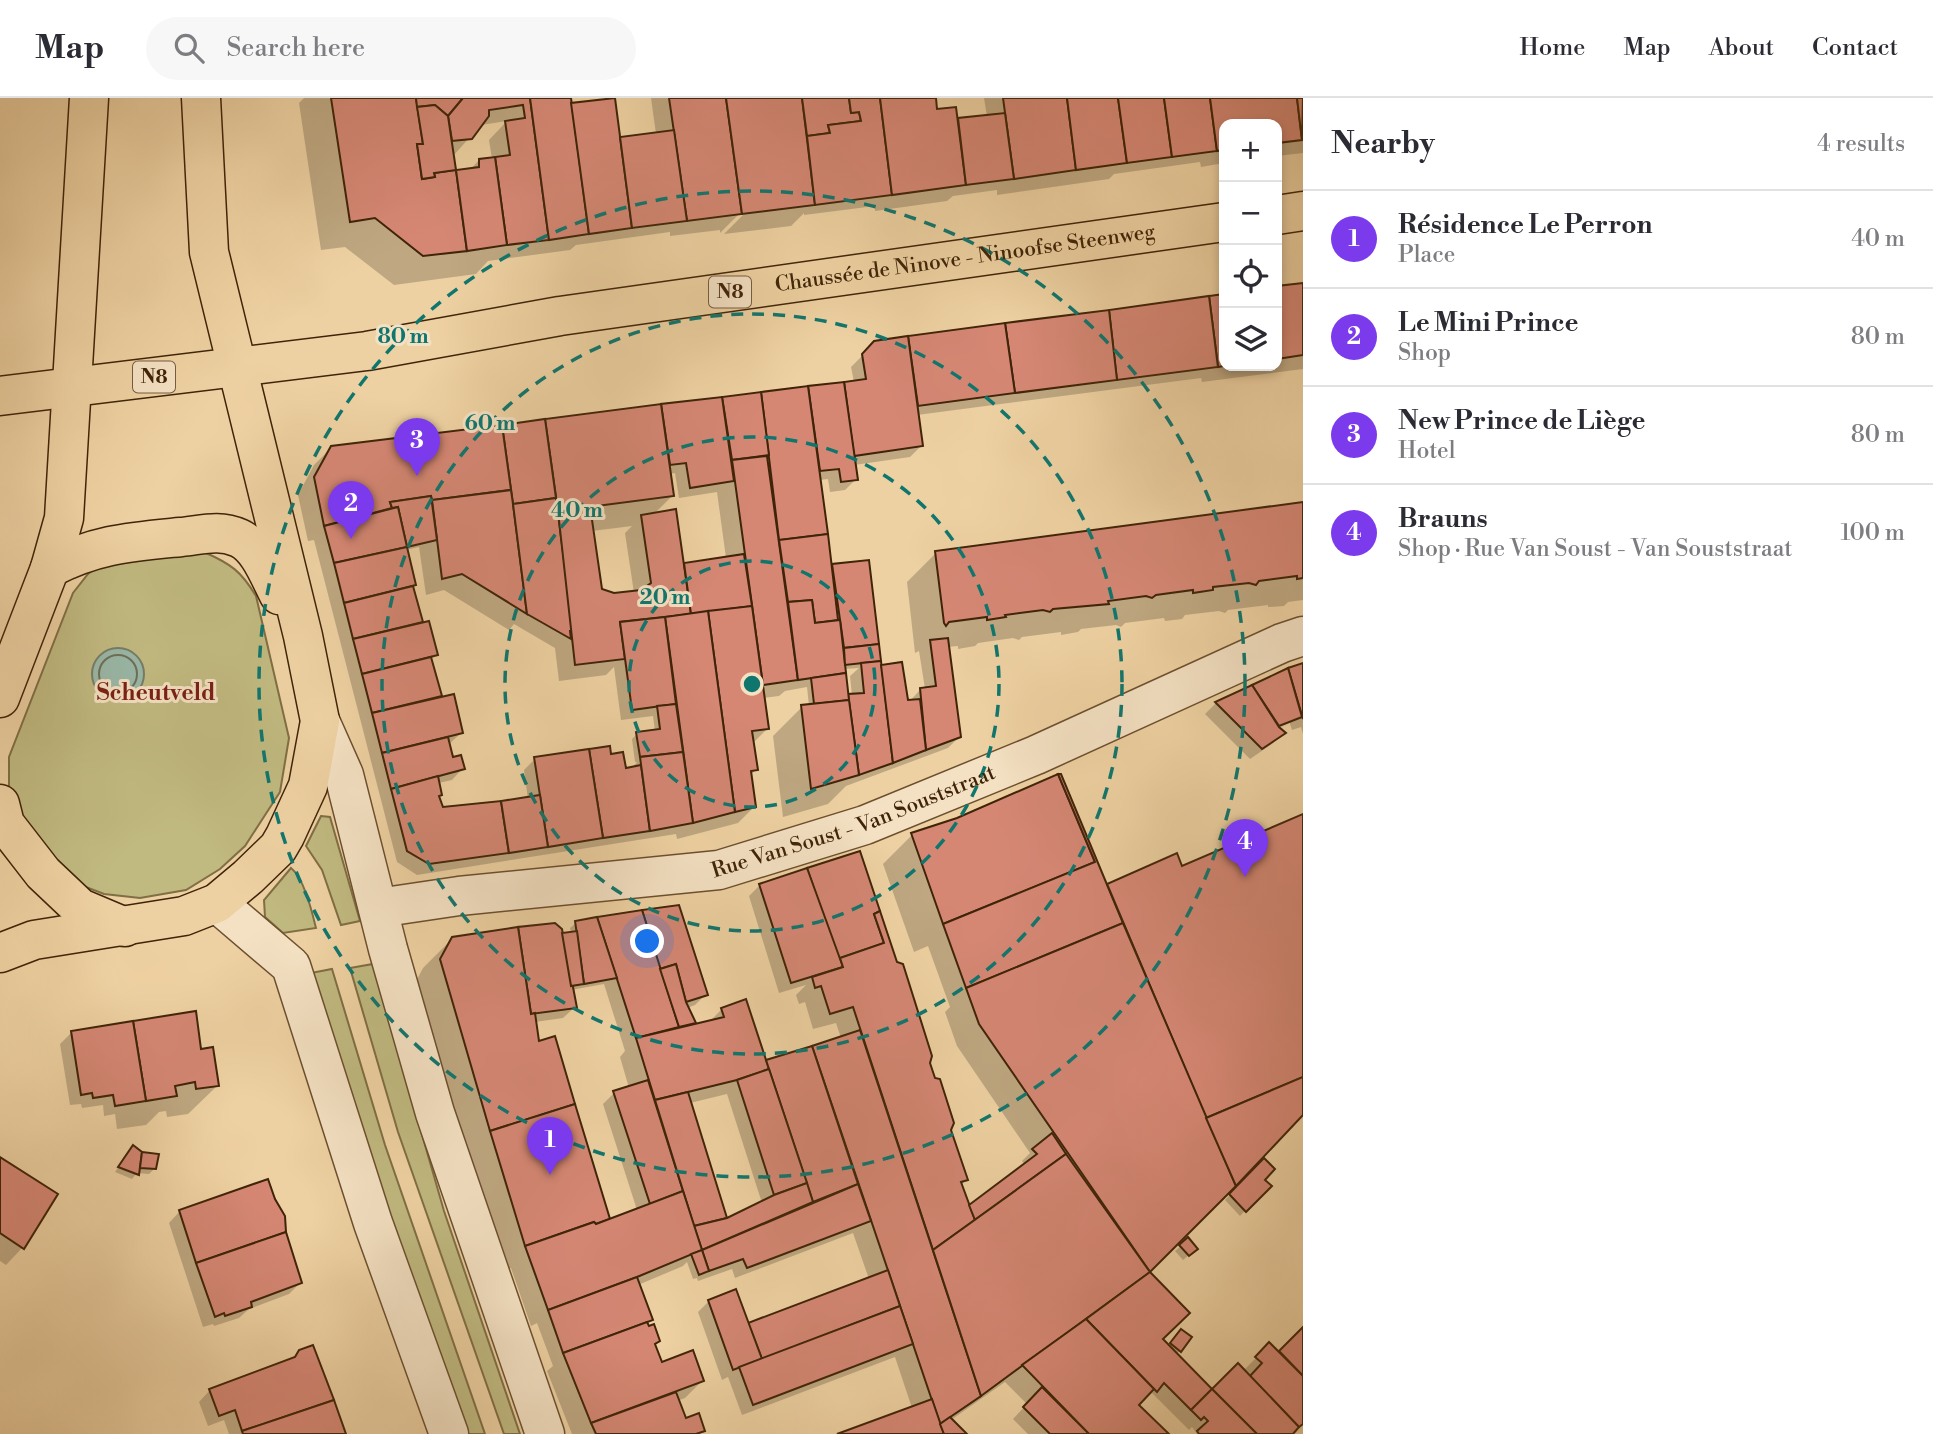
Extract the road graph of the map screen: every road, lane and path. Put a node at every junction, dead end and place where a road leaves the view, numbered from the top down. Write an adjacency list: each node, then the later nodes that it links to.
1 (89, 98): 7 (main road)
2 (201, 98): 6 (main road)
3 (1303, 211): 4 (main road)
4 (1282, 214)
5 (1219, 223): 6 (main road, Chaussée de Ninove - Ninoofse Steenweg / N8)
6 (237, 367): 7 (main road, Chaussée de Ninove - Ninoofse Steenweg / N8); 10 (main road)
7 (71, 387): 8 (main road, Chaussée de Ninove - Ninoofse Steenweg / N8); 9 (main road)
8 (0, 396)
9 (50, 568): 10 (main road); 12 (main road)
10 (303, 636): 13 (main road)
11 (1303, 636): 16 (street, Rue Van Soust - Van Souststraat)
12 (0, 698)
13 (320, 721): 15 (main road); 16 (street)
14 (0, 804): 17 (main road)
15 (217, 903): 17 (main road); 19 (street)
16 (378, 908): 20 (street)
17 (125, 927): 18 (main road)
18 (0, 953)
19 (449, 1434)
20 (545, 1434)

